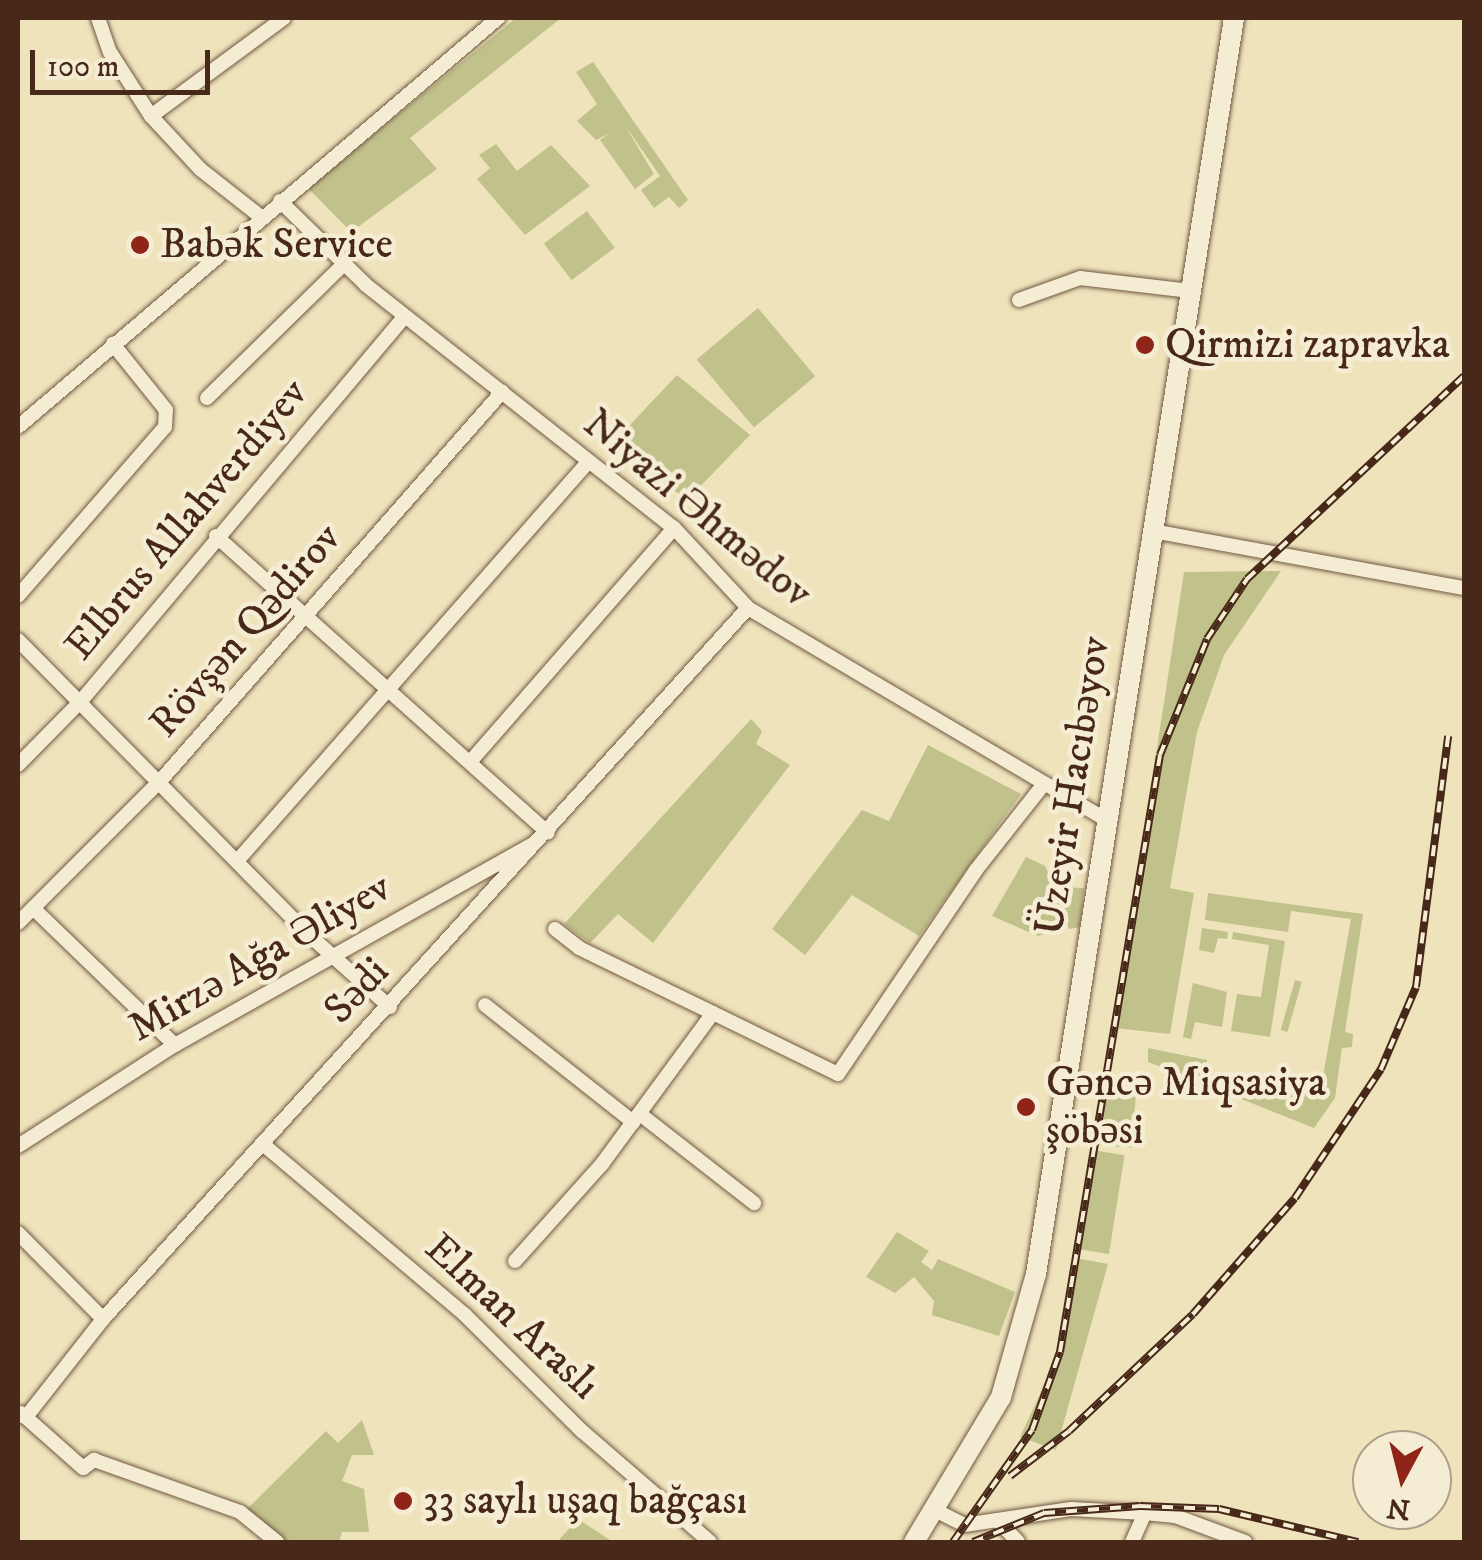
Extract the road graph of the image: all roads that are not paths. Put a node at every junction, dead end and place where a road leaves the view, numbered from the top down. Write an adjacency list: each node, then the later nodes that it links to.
1 (98, 18): 5 (street)
2 (284, 18): 5 (street)
3 (498, 18): 6 (street)
4 (1234, 18): 9 (main road, Üzeyir Hacıbəyov)
5 (151, 116): 7 (street)
6 (280, 201): 7 (street); 8 (street, Niyazi Əhmədov)
7 (261, 217): 12 (street)
8 (344, 264): 11 (street, Niyazi Əhmədov); 14 (street)
9 (1190, 292): 10 (street); 18 (main road, Üzeyir Hacıbəyov)
10 (1018, 300)
11 (405, 316): 13 (street, Niyazi Əhmədov); 19 (street, Elbrus Allahverdiyev)
12 (114, 344): 15 (street); 21 (street)
13 (502, 392): 16 (street, Niyazi Əhmədov); 23 (street, Rövşən Qədirov)
14 (207, 398)
15 (19, 423)
16 (589, 461): 17 (street, Niyazi Əhmədov); 25 (street)
17 (674, 528): 22 (street, Niyazi Əhmədov); 27 (street)
18 (1152, 531): 20 (street); 31 (main road, Üzeyir Hacıbəyov)
19 (216, 536): 23 (street); 26 (street, Elbrus Allahverdiyev)
20 (1464, 588)
21 (18, 596)
22 (748, 608): 30 (street, Niyazi Əhmədov); 32 (street, Sədi)
23 (307, 614): 25 (street); 29 (street, Rövşən Qədirov)
24 (18, 640): 26 (street)
25 (389, 688): 27 (street); 33 (street)
26 (81, 701): 28 (street, Elbrus Allahverdiyev); 29 (street)
27 (470, 762): 32 (street)
28 (18, 765)
29 (161, 780): 33 (street); 34 (street, Rövşən Qədirov)
30 (1044, 784): 31 (street, Niyazi Əhmədov); 40 (street)
31 (1105, 820): 50 (main road, Üzeyir Hacıbəyov)
32 (545, 836): 37 (street, Mirzə Ağa Əliyev); 39 (street, Sədi)
33 (238, 860): 37 (street)
34 (32, 908): 35 (street, Rövşən Qədirov); 41 (street)
35 (18, 923)
36 (556, 929): 40 (street)
37 (331, 956): 39 (street); 41 (street, Mirzə Ağa Əliyev)
38 (485, 1005): 42 (street)
39 (390, 1007): 43 (street, Sədi)
40 (713, 1013): 42 (street)
41 (174, 1045): 44 (street, Mirzə Ağa Əliyev)
42 (636, 1118): 45 (street); 47 (street)
43 (264, 1144): 48 (street, Sədi); 54 (street, Elman Araslı)
44 (18, 1146)
45 (754, 1203)
46 (18, 1234): 48 (street)
47 (515, 1261)
48 (103, 1319): 49 (street, Sədi)
49 (20, 1414): 53 (street)
50 (937, 1511): 52 (street); 55 (main road, Üzeyir Hacıbəyov)
51 (1144, 1512): 52 (street); 57 (street); 58 (street)
52 (998, 1520): 56 (street)
53 (277, 1542)
54 (710, 1542)
55 (914, 1542)
56 (1018, 1542)
57 (1132, 1542)
58 (1246, 1542)

